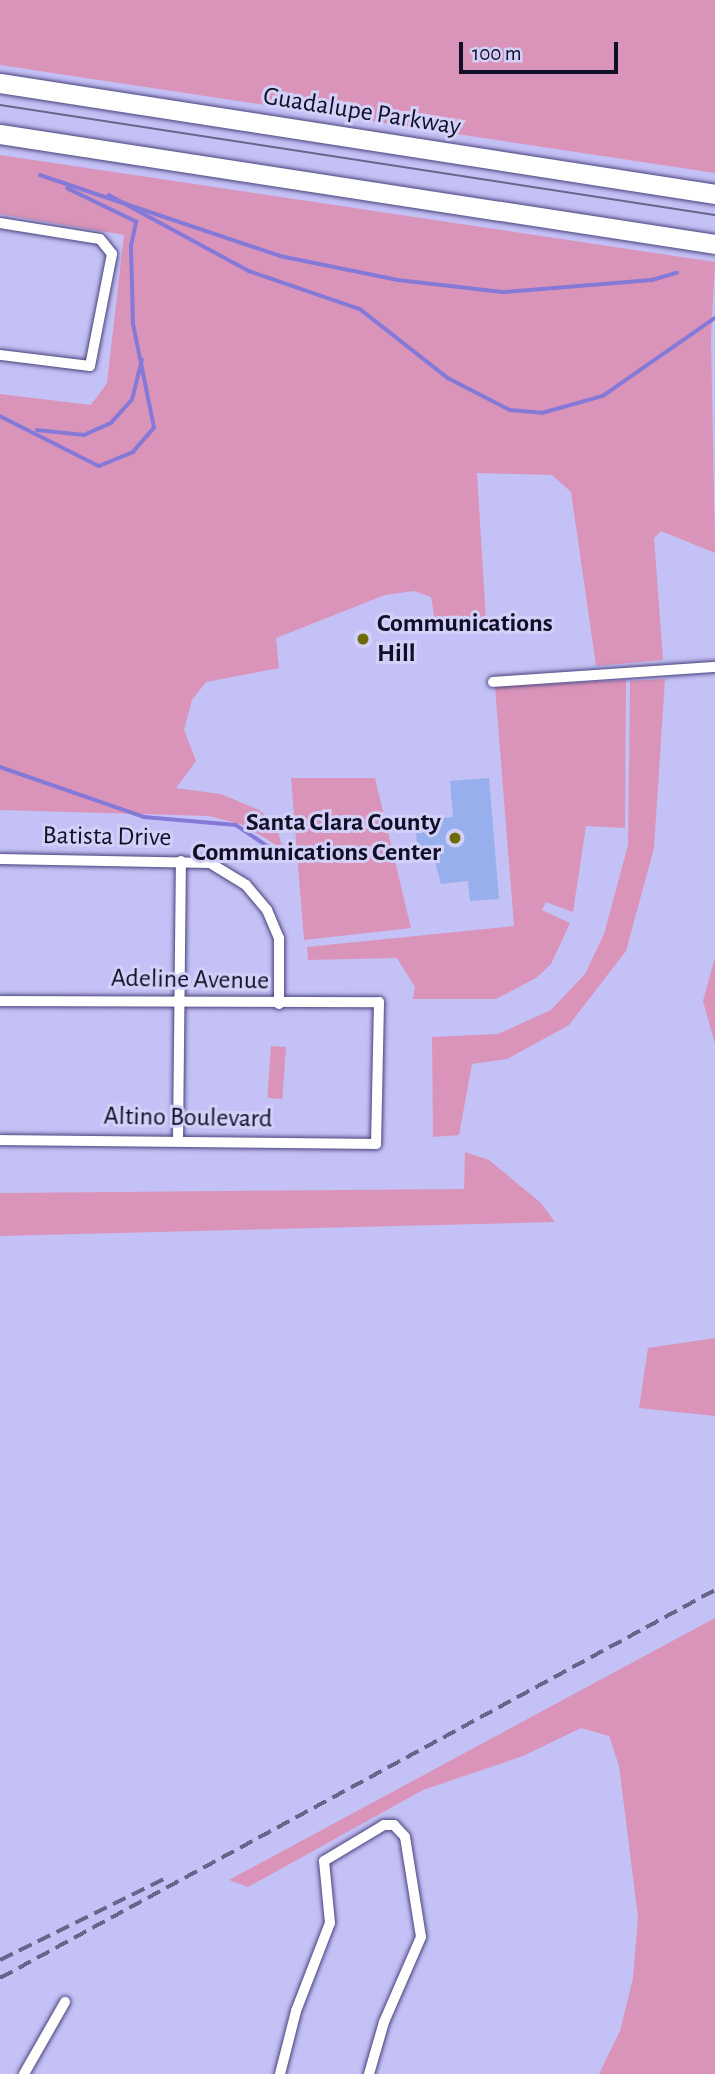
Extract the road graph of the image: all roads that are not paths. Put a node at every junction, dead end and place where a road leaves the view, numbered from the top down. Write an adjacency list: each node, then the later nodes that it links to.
1 (0, 83): 3 (highway, Guadalupe Parkway)
2 (0, 134): 5 (highway)
3 (715, 194)
4 (0, 223): 6 (street)
5 (715, 244)
6 (0, 355)
7 (715, 667): 8 (street)
8 (493, 682)
9 (0, 859): 10 (street, Batista Drive)
10 (181, 861): 12 (street); 13 (street, Batista Drive)
11 (0, 1001): 12 (street, Adeline Avenue)
12 (180, 1003): 13 (street, Adeline Avenue); 15 (street)
13 (279, 1004): 16 (street, Adeline Avenue)
14 (0, 1140): 15 (street, Altino Boulevard)
15 (178, 1140): 16 (street, Altino Boulevard)
16 (376, 1144)
17 (65, 2002): 18 (street)
18 (24, 2074)
19 (280, 2074): 20 (street)
20 (369, 2074)

